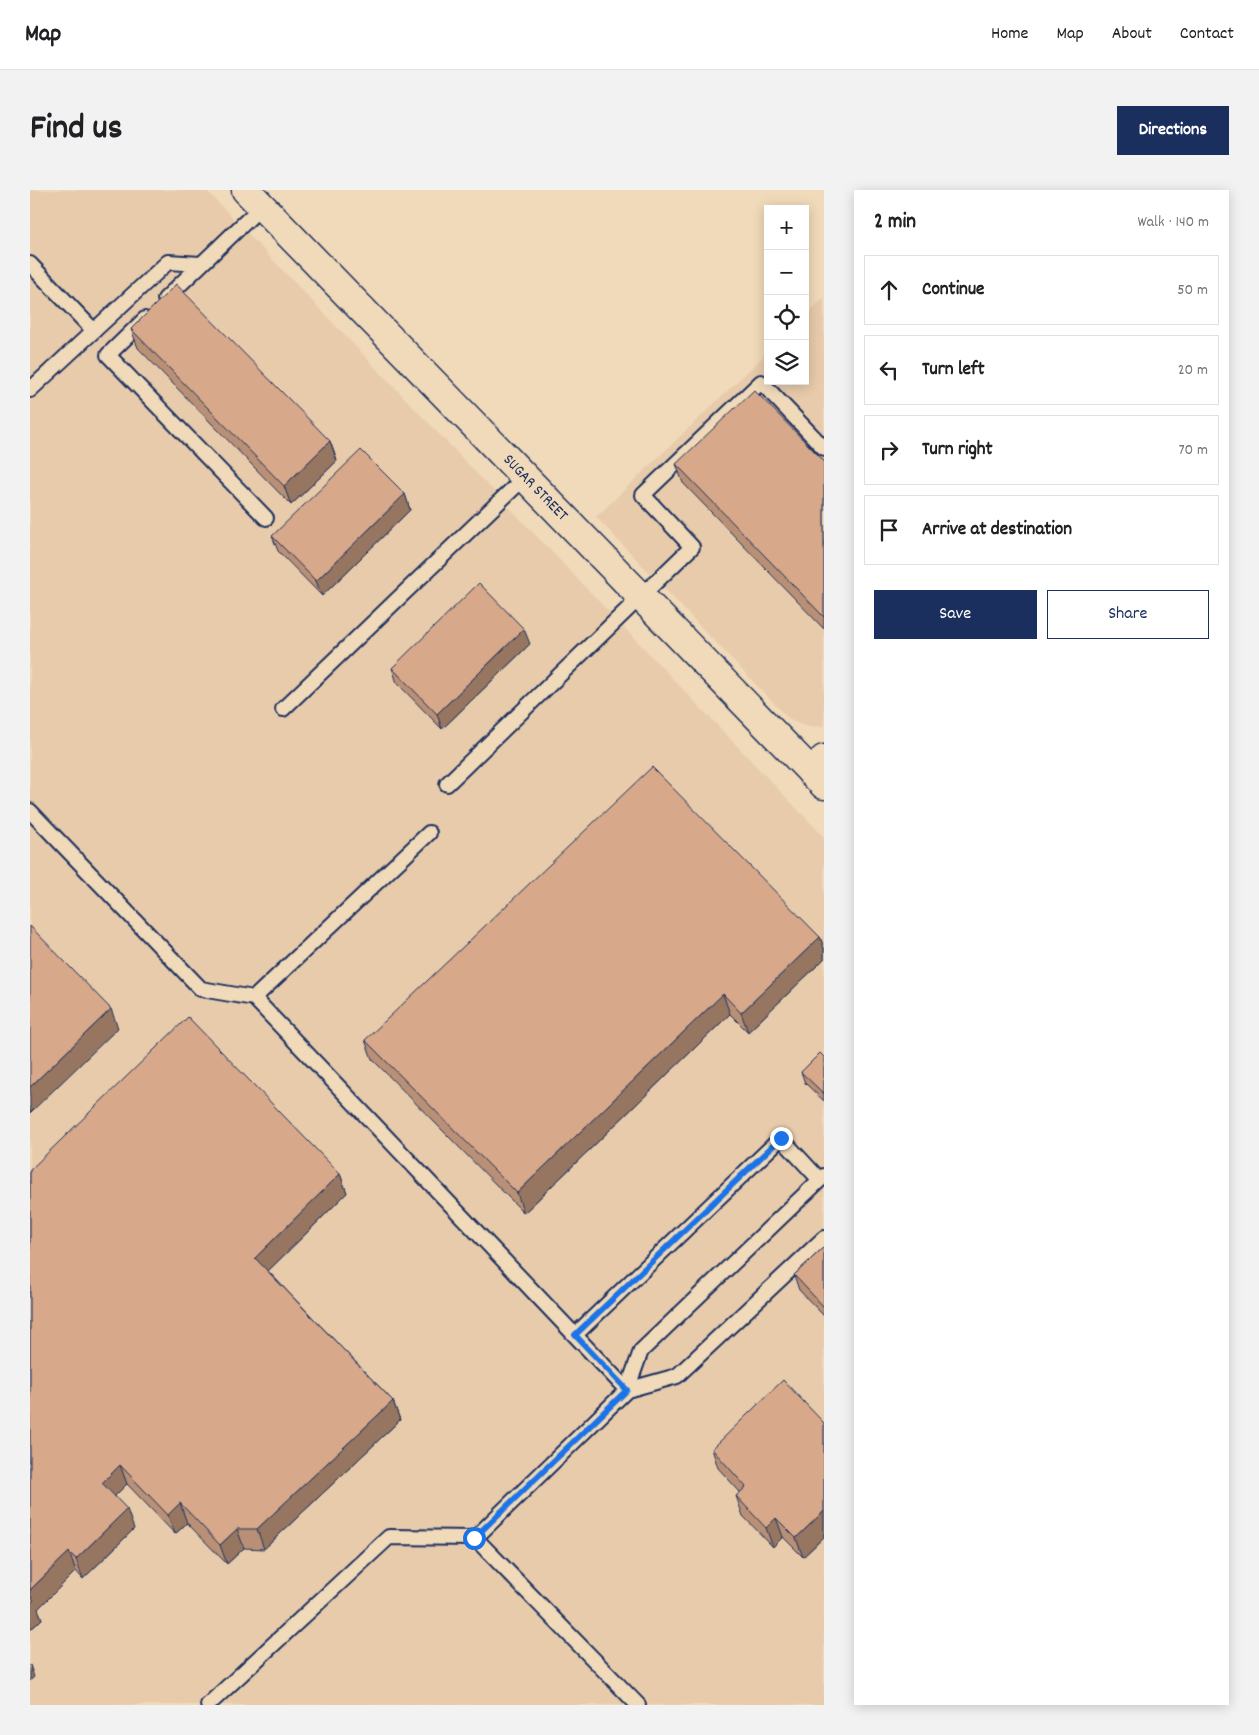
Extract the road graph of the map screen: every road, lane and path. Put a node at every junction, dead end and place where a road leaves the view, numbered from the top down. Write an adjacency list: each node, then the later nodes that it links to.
1 (254, 198): 3 (lane); 7 (street, SUGAR STREET)
2 (30, 264): 4 (lane)
3 (201, 264): 4 (lane); 8 (lane)
4 (94, 331): 5 (lane)
5 (30, 390)
6 (824, 448): 9 (lane)
7 (525, 477): 9 (street, SUGAR STREET); 10 (lane)
8 (266, 518)
9 (641, 597): 11 (street, SUGAR STREET); 12 (lane)
10 (283, 709)
11 (820, 772)
12 (447, 784)
13 (30, 811): 15 (lane)
14 (429, 833): 15 (lane)
15 (254, 998): 18 (lane)
16 (822, 1178): 18 (lane); 19 (lane)
17 (824, 1238): 19 (lane)
18 (575, 1335): 19 (lane)
19 (627, 1390): 20 (lane)
20 (474, 1538): 21 (lane); 22 (lane)
21 (208, 1705)
22 (638, 1705)

